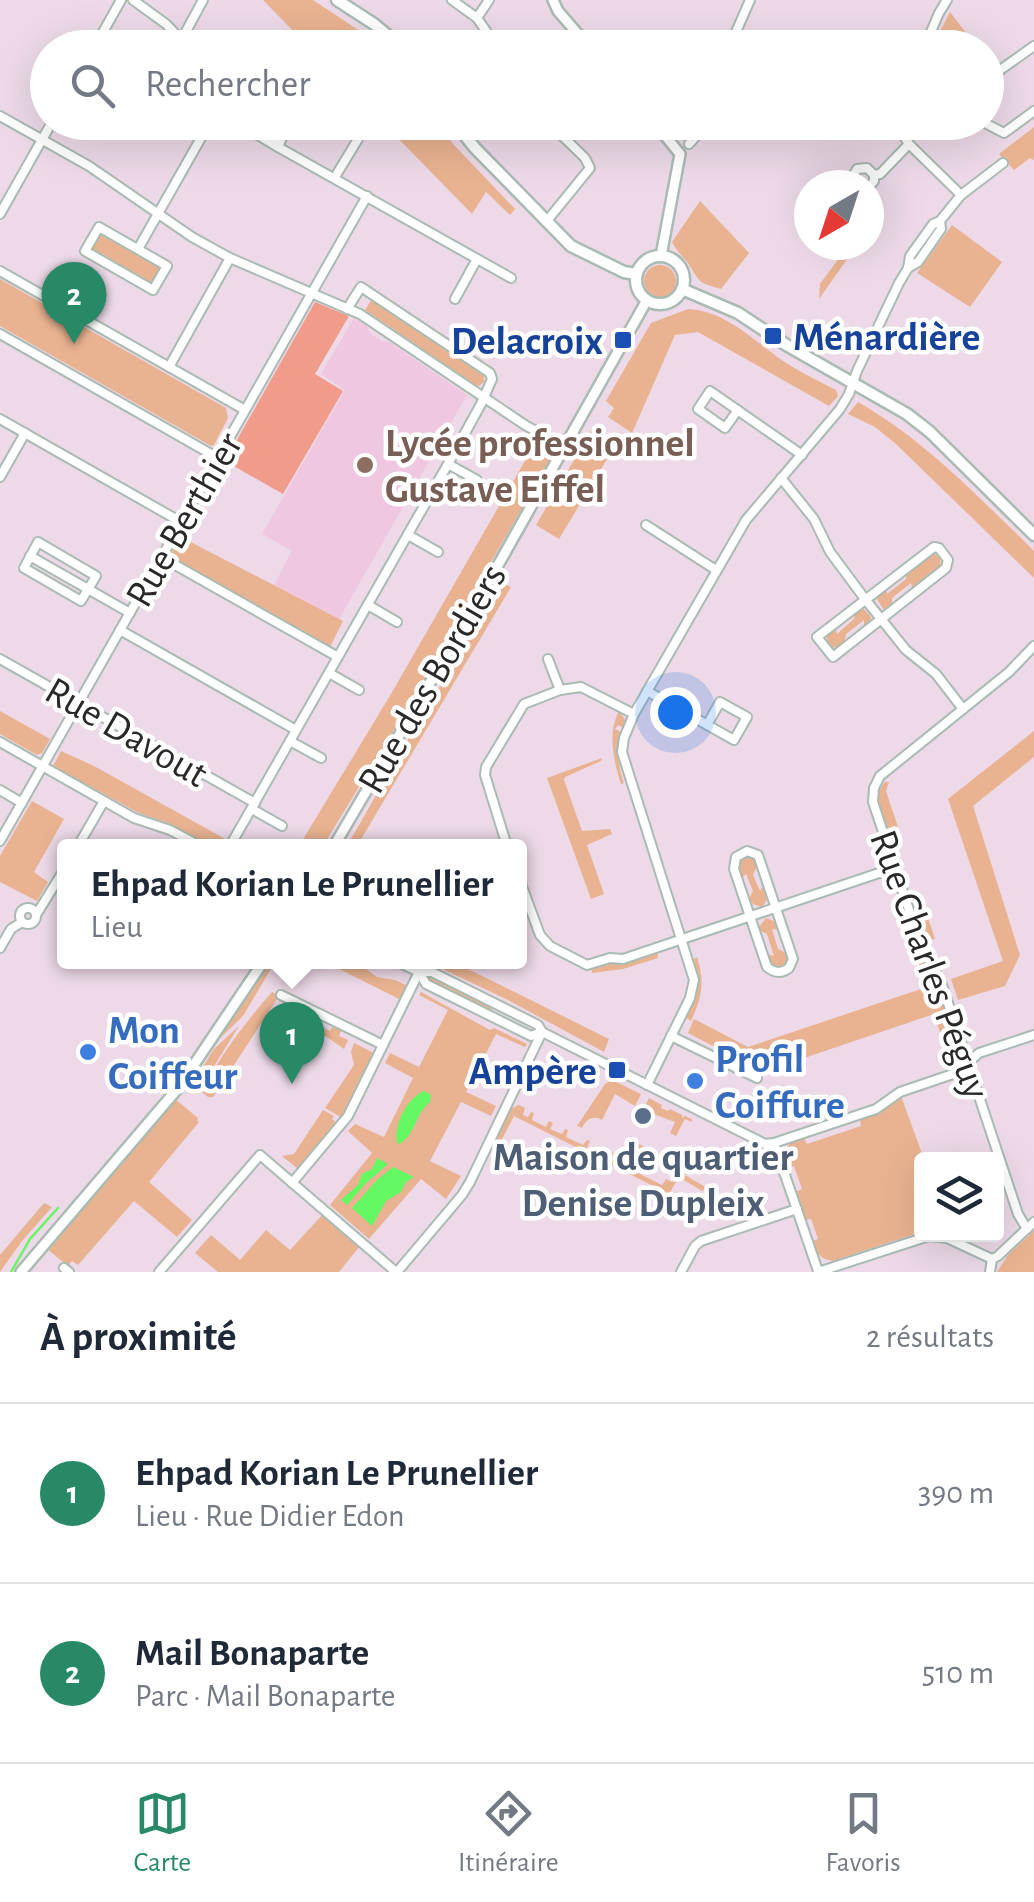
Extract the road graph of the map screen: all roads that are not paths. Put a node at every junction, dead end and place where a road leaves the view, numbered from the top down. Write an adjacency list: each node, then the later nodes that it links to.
1 (122, 0): 12 (street)
2 (133, 0): 13 (street)
3 (204, 0): 14 (street)
4 (336, 0): 10 (main road)
5 (452, 0): 11 (street)
6 (490, 0): 11 (street)
7 (553, 0): 17 (street)
8 (750, 0): 18 (street)
9 (947, 0): 19 (street)
10 (353, 4): 15 (main road)
11 (476, 18): 16 (street)
12 (104, 30)
13 (167, 30)
14 (188, 30)
15 (382, 30)
16 (486, 30)
17 (574, 30)
18 (737, 30)
19 (932, 30)
20 (1034, 46): 21 (street)
21 (1004, 67)
22 (1034, 111): 25 (street)
23 (0, 116): 24 (street)
24 (30, 133)
25 (1004, 133)
26 (42, 140): 46 (street); 47 (street)
27 (200, 140): 47 (street)
28 (268, 140): 39 (street)
29 (276, 140): 39 (street)
30 (280, 140): 39 (street)
31 (357, 140): 43 (street)
32 (469, 140): 48 (main road)
33 (566, 140): 48 (street)
34 (669, 140): 40 (street)
35 (693, 140): 37 (street)
36 (907, 140): 38 (street)
37 (689, 144): 40 (street)
38 (909, 144): 42 (street); 44 (street)
39 (278, 146): 43 (street)
40 (680, 154): 50 (street)
41 (1003, 163): 44 (street)
42 (884, 170)
43 (335, 177): 45 (street)
44 (962, 195): 63 (street)
45 (367, 196): 52 (street); 57 (street, Rue Berthier)
46 (0, 214)
47 (158, 214): 49 (street); 51 (street)
48 (546, 222): 54 (main road)
49 (138, 249): 49 (street)
50 (662, 256): 54 (main road); 56 (main road)
51 (230, 258): 57 (street); 62 (street)
52 (477, 259): 55 (street); 58 (street)
53 (0, 271): 62 (street)
54 (636, 274): 59 (main road)
55 (511, 278)
56 (682, 288): 59 (main road); 63 (main road)
57 (312, 294): 60 (street); 65 (street, Rue Berthier)
58 (455, 298)
59 (647, 300): 69 (street, Rue des Bordiers)
60 (347, 308): 64 (street); 64 (street)
61 (0, 334): 71 (street)
62 (169, 368): 65 (street)
63 (853, 382): 70 (street); 78 (main road)
64 (484, 398): 69 (street); 72 (street)
65 (245, 410): 71 (street, Rue Berthier)
66 (738, 410): 66 (street); 70 (street)
67 (0, 420): 68 (street)
68 (25, 434): 73 (street); 76 (street)
69 (565, 447): 116 (street, Rue des Bordiers)
70 (802, 454): 74 (street)
71 (218, 458): 76 (street, Rue Berthier)
72 (448, 464): 75 (street); 79 (street)
73 (0, 477)
74 (781, 478): 83 (street); 85 (street)
75 (477, 480)
76 (182, 522): 82 (street, Rue Berthier)
77 (646, 525): 83 (street)
78 (1034, 534)
79 (408, 535): 80 (street); 86 (street)
80 (438, 552)
81 (30, 556): 84 (street); 84 (street); 84 (street)
82 (162, 557): 87 (street, Rue Berthier); 92 (street)
83 (716, 570): 98 (street)
84 (88, 589): 87 (street)
85 (866, 599): 88 (street); 88 (street); 88 (street)
86 (368, 605): 89 (street); 92 (street)
87 (130, 613): 90 (street, Rue Berthier)
88 (882, 619): 100 (street)
89 (397, 622)
90 (120, 630): 99 (street, Rue Berthier); 103 (street)
91 (1034, 646): 100 (street, Rue Charles Péguy)
92 (338, 657): 95 (street)
93 (0, 659): 99 (street, Rue Davout)
94 (548, 659): 97 (street)
95 (329, 674): 96 (street); 103 (street)
96 (359, 690)
97 (560, 690): 101 (street); 117 (street)
98 (647, 692): 101 (street); 102 (street)
99 (78, 704): 107 (street, Rue Berthier); 111 (street, Rue Davout)
100 (963, 709): 119 (street, Rue Charles Péguy)
101 (634, 714): 124 (street)
102 (707, 725): 102 (street)
103 (296, 730): 104 (street)
104 (290, 741): 106 (street); 111 (street)
105 (0, 742): 107 (street)
106 (321, 758)
107 (42, 766): 109 (street); 110 (street, Rue Berthier)
108 (0, 790): 110 (street)
109 (104, 801): 113 (street); 114 (street)
110 (22, 803): 118 (street, Rue Berthier)
111 (253, 806): 112 (street, Rue Davout); 115 (street)
112 (282, 826)
113 (82, 839)
114 (187, 839)
115 (234, 839)
116 (338, 839)
117 (505, 839)
118 (0, 842)
119 (894, 868): 122 (street); 134 (street, Rue Charles Péguy)
120 (57, 881): 125 (street)
121 (527, 901): 124 (street)
122 (776, 907): 123 (street); 123 (street); 123 (street)
123 (750, 916): 124 (street)
124 (682, 939): 132 (street)
125 (0, 948)
126 (258, 969): 142 (street)
127 (413, 969): 128 (street)
128 (419, 972): 130 (street); 133 (street)
129 (282, 994): 133 (street)
130 (542, 1032): 136 (street); 144 (street)
131 (1034, 1035): 134 (street)
132 (671, 1036): 135 (street); 136 (street)
133 (383, 1045): 138 (street)
134 (968, 1063): 137 (street); 140 (street, Rue Charles Péguy)
135 (757, 1078)
136 (647, 1085): 137 (street)
137 (774, 1143): 139 (street)
138 (292, 1183): 143 (street); 144 (street)
139 (796, 1209): 145 (street); 146 (street)
140 (1030, 1226): 141 (street)
141 (992, 1259): 146 (street); 147 (street)
142 (20, 1272)
143 (159, 1272)
144 (396, 1272)
145 (681, 1272)
146 (818, 1272)
147 (990, 1272)

